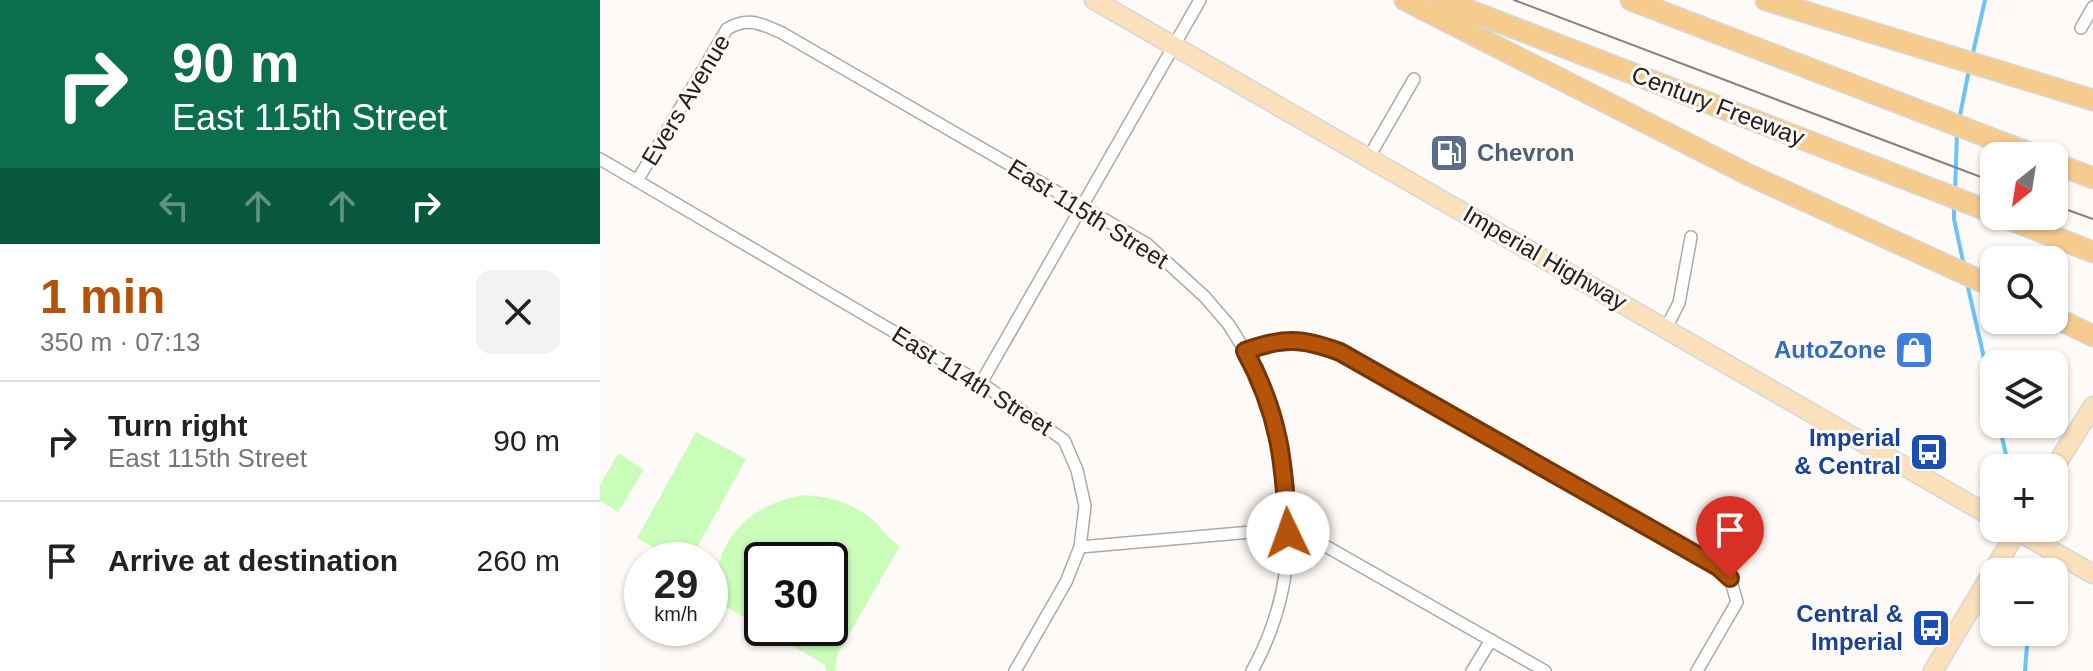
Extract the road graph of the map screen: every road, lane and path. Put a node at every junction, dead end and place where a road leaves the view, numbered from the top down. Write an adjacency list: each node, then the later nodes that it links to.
1 (1094, 0): 10 (main road, Imperial Highway)
2 (1200, 0): 10 (street)
3 (1405, 0): 24 (highway)
4 (1442, 0): 20 (highway, Century Freeway)
5 (1631, 0): 13 (highway)
6 (1766, 0): 12 (highway)
7 (2093, 7): 9 (street)
8 (737, 23): 18 (street, Evers Avenue); 19 (street, East 115th Street)
9 (2081, 28)
10 (1173, 45): 14 (main road, Imperial Highway); 19 (street)
11 (1414, 79): 14 (street)
12 (2093, 100)
13 (2001, 142)
14 (1369, 157): 26 (main road, Imperial Highway)
15 (600, 159): 18 (street, East 114th Street)
16 (2068, 168): 17 (highway)
17 (2093, 178)
18 (637, 181): 29 (street, East 114th Street)
19 (1080, 205): 28 (street, East 115th Street); 29 (street)
20 (1980, 208)
21 (2037, 230): 23 (highway)
22 (1691, 237): 26 (street)
23 (2093, 252)
24 (1980, 281)
25 (2068, 324): 27 (highway)
26 (1666, 328): 32 (main road, Imperial Highway)
27 (2093, 336)
28 (1245, 351): 33 (street, East 115th Street); 43 (street)
29 (981, 383): 36 (street, East 114th Street)
30 (2093, 406): 31 (main road)
31 (2063, 454)
32 (1980, 510)
33 (1288, 533): 36 (street); 38 (street); 40 (street, East 115th Street)
34 (2008, 542): 44 (main road)
35 (2038, 542): 37 (main road)
36 (1080, 547): 39 (street, East 114th Street)
37 (2093, 574)
38 (1491, 640): 41 (street); 42 (street)
39 (1015, 671)
40 (1252, 671)
41 (1472, 671)
42 (1545, 671)
43 (1697, 671)
44 (1933, 671)

